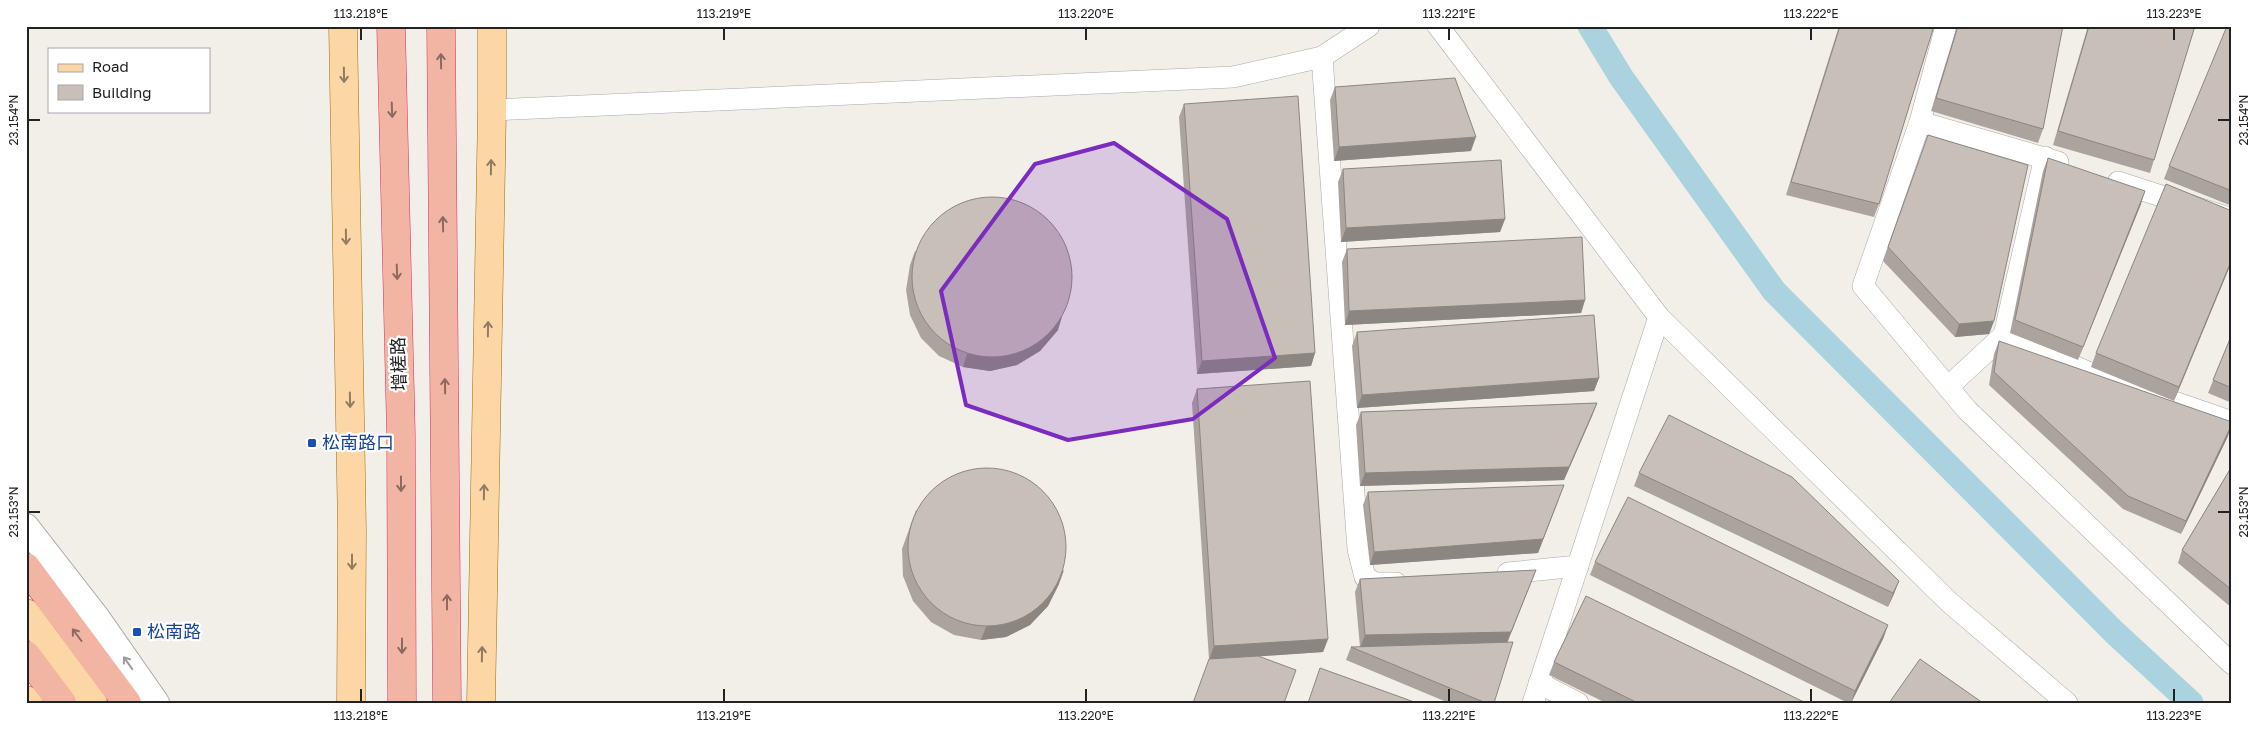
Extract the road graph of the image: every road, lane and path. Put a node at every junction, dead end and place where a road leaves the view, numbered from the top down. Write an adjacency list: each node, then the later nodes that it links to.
1 (343, 26): 28 (main road, one-way to 28)
2 (392, 26): 35 (highway, 增槎路, one-way to 35)
3 (441, 26): 36 (highway, one-way to 3)
4 (492, 26): 9 (main road)
5 (1369, 26): 8 (street)
6 (1438, 26): 15 (street)
7 (1946, 26): 10 (street)
8 (1322, 57): 9 (street); 23 (street)
9 (492, 110): 37 (main road, one-way to 9)
10 (1920, 122): 11 (street); 17 (street)
11 (2045, 157): 12 (street); 16 (street)
12 (2072, 166)
13 (2100, 176): 14 (street)
14 (2232, 219)
15 (1659, 317): 20 (street); 39 (street)
16 (2004, 335): 17 (street); 18 (street)
17 (1948, 387): 26 (street)
18 (2232, 422)
19 (26, 527): 34 (street, one-way to 19)
20 (1578, 566): 22 (street); 27 (street)
21 (26, 567): 33 (highway, one-way to 21)
22 (1493, 574)
23 (1417, 582)
24 (28, 610): 30 (main road)
25 (26, 655): 32 (highway)
26 (2232, 664)
27 (1536, 693): 38 (street)
28 (348, 695)
29 (26, 700): 31 (main road)
30 (94, 701)
31 (29, 703)
32 (62, 703)
33 (127, 703)
34 (156, 703)
35 (402, 703)
36 (447, 703)
37 (481, 703)
38 (1578, 703)
39 (2067, 703)

